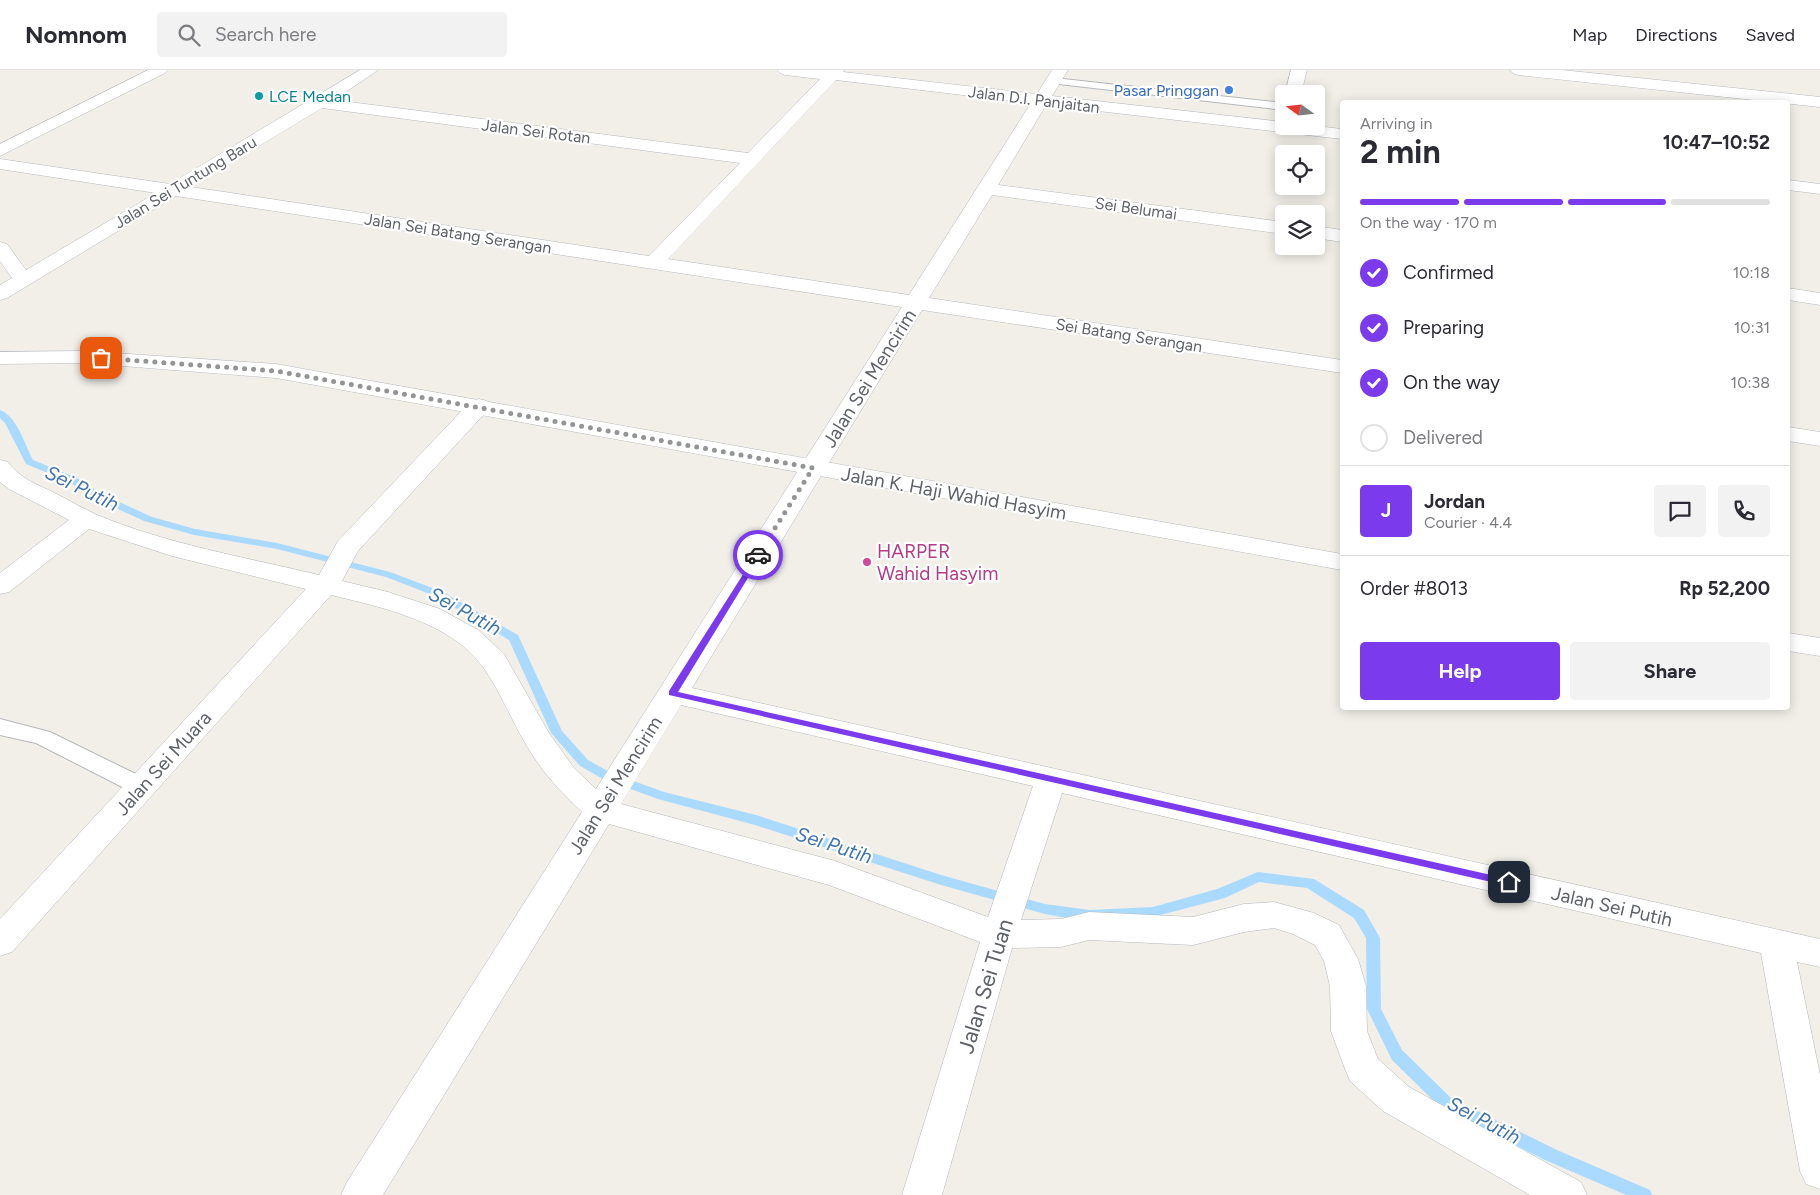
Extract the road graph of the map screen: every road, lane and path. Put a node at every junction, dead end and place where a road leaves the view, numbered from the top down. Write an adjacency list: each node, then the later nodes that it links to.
1 (160, 70): 15 (street)
2 (370, 70): 10 (street, Jalan Sei Tuntung Baru)
3 (785, 70): 6 (street, Jalan D.I. Panjaitan)
4 (1299, 70): 8 (street)
5 (1518, 70): 9 (street)
6 (834, 73): 7 (street, Jalan D.I. Panjaitan); 16 (street)
7 (1052, 83): 11 (lane); 12 (street, Jalan D.I. Panjaitan); 19 (street, Jalan Sei Mencirim)
8 (1295, 85)
9 (1820, 102)
10 (319, 103): 16 (street, Jalan Sei Rotan); 21 (street, Jalan Sei Tuntung Baru)
11 (1275, 106)
12 (1275, 125)
13 (1325, 132): 14 (street, Jalan D.I. Panjaitan)
14 (1340, 134)
15 (0, 152)
16 (752, 159): 26 (street)
17 (0, 164): 21 (street, Jalan Sei Batang Serangan)
18 (1790, 185): 20 (street)
19 (988, 189): 22 (street, Sei Belumai); 31 (street, Jalan Sei Mencirim)
20 (1820, 189)
21 (173, 190): 26 (street, Jalan Sei Batang Serangan); 27 (street, Jalan Sei Tuntung Baru)
22 (1275, 227)
23 (1325, 233): 24 (street)
24 (1340, 236)
25 (0, 248): 27 (street)
26 (654, 263): 31 (street, Jalan Sei Batang Serangan)
27 (23, 279): 28 (street, Jalan Sei Tuntung Baru)
28 (0, 294)
29 (1790, 294): 30 (street)
30 (1820, 299)
31 (915, 303): 33 (street, Sei Batang Serangan); 38 (street, Jalan Sei Mencirim)
32 (0, 358): 34 (street, Jalan K. Haji Wahid Hasyim)
33 (1340, 367)
34 (479, 406): 38 (street, Jalan K. Haji Wahid Hasyim); 41 (street, Jalan Sei Muara)
35 (1790, 434): 36 (street)
36 (1820, 439)
37 (0, 467): 39 (street)
38 (813, 468): 40 (street, Jalan K. Haji Wahid Hasyim); 45 (street, Jalan Sei Mencirim)
39 (86, 519): 41 (street); 42 (street)
40 (1340, 562)
41 (327, 582): 48 (street, Jalan Sei Muara); 49 (street)
42 (0, 586)
43 (1790, 642): 44 (street)
44 (1820, 647)
45 (672, 693): 47 (street, Jalan Sei Putih); 49 (street, Jalan Sei Mencirim)
46 (0, 727): 48 (lane)
47 (1051, 778): 50 (street, Jalan Sei Tuan); 52 (street, Jalan Sei Putih)
48 (142, 787): 51 (street, Jalan Sei Muara)
49 (602, 806): 50 (street); 55 (street, Jalan Sei Mencirim)
50 (1002, 925): 56 (street, Jalan Sei Tuan); 57 (street)
51 (0, 942)
52 (1776, 944): 53 (street, Jalan Sei Putih); 54 (street)
53 (1820, 953)
54 (1820, 1171)
55 (361, 1195)
56 (922, 1195)
57 (1567, 1195)

